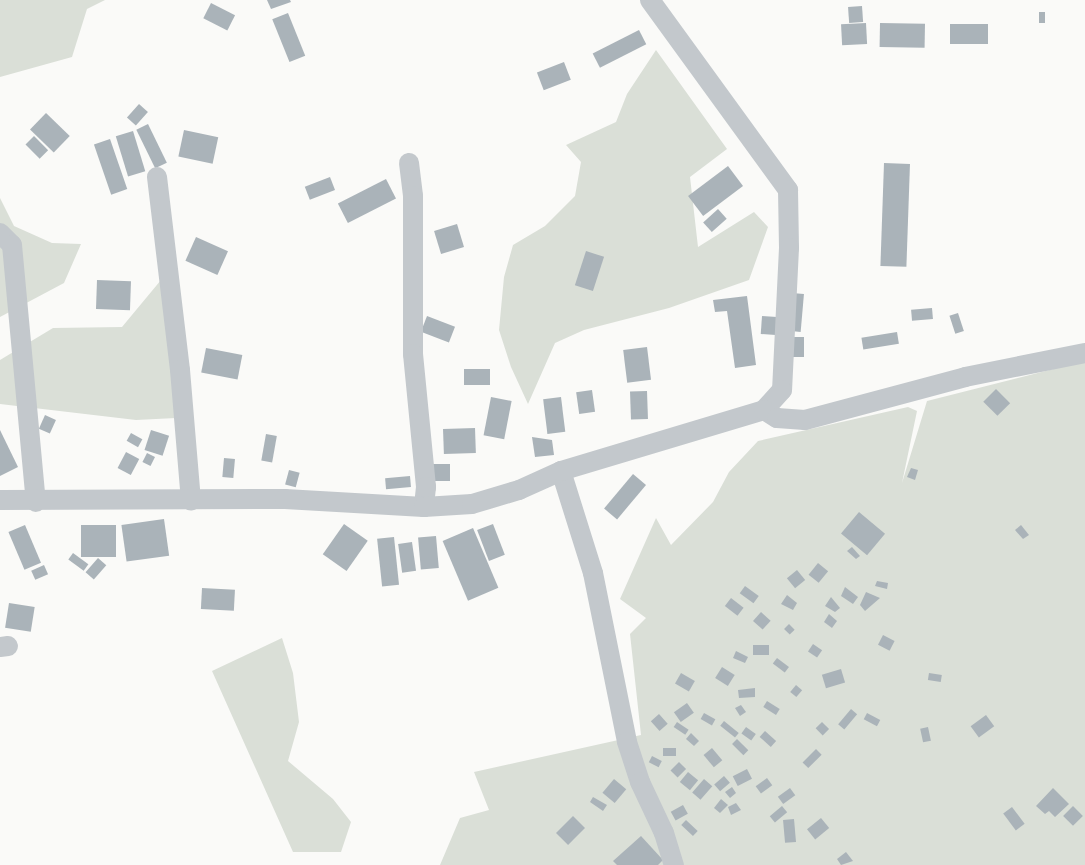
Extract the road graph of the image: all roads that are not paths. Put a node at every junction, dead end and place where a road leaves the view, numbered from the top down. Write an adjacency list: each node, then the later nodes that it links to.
1 (650, 0): 6 (street)
2 (410, 163): 11 (street)
3 (157, 177): 9 (street)
4 (0, 233): 10 (street)
5 (1085, 353): 6 (street)
6 (764, 410): 7 (street)
7 (561, 471): 11 (street); 12 (street)
8 (0, 500): 10 (street)
9 (191, 501): 10 (street); 11 (street)
10 (36, 502)
11 (424, 507)
12 (674, 865)

